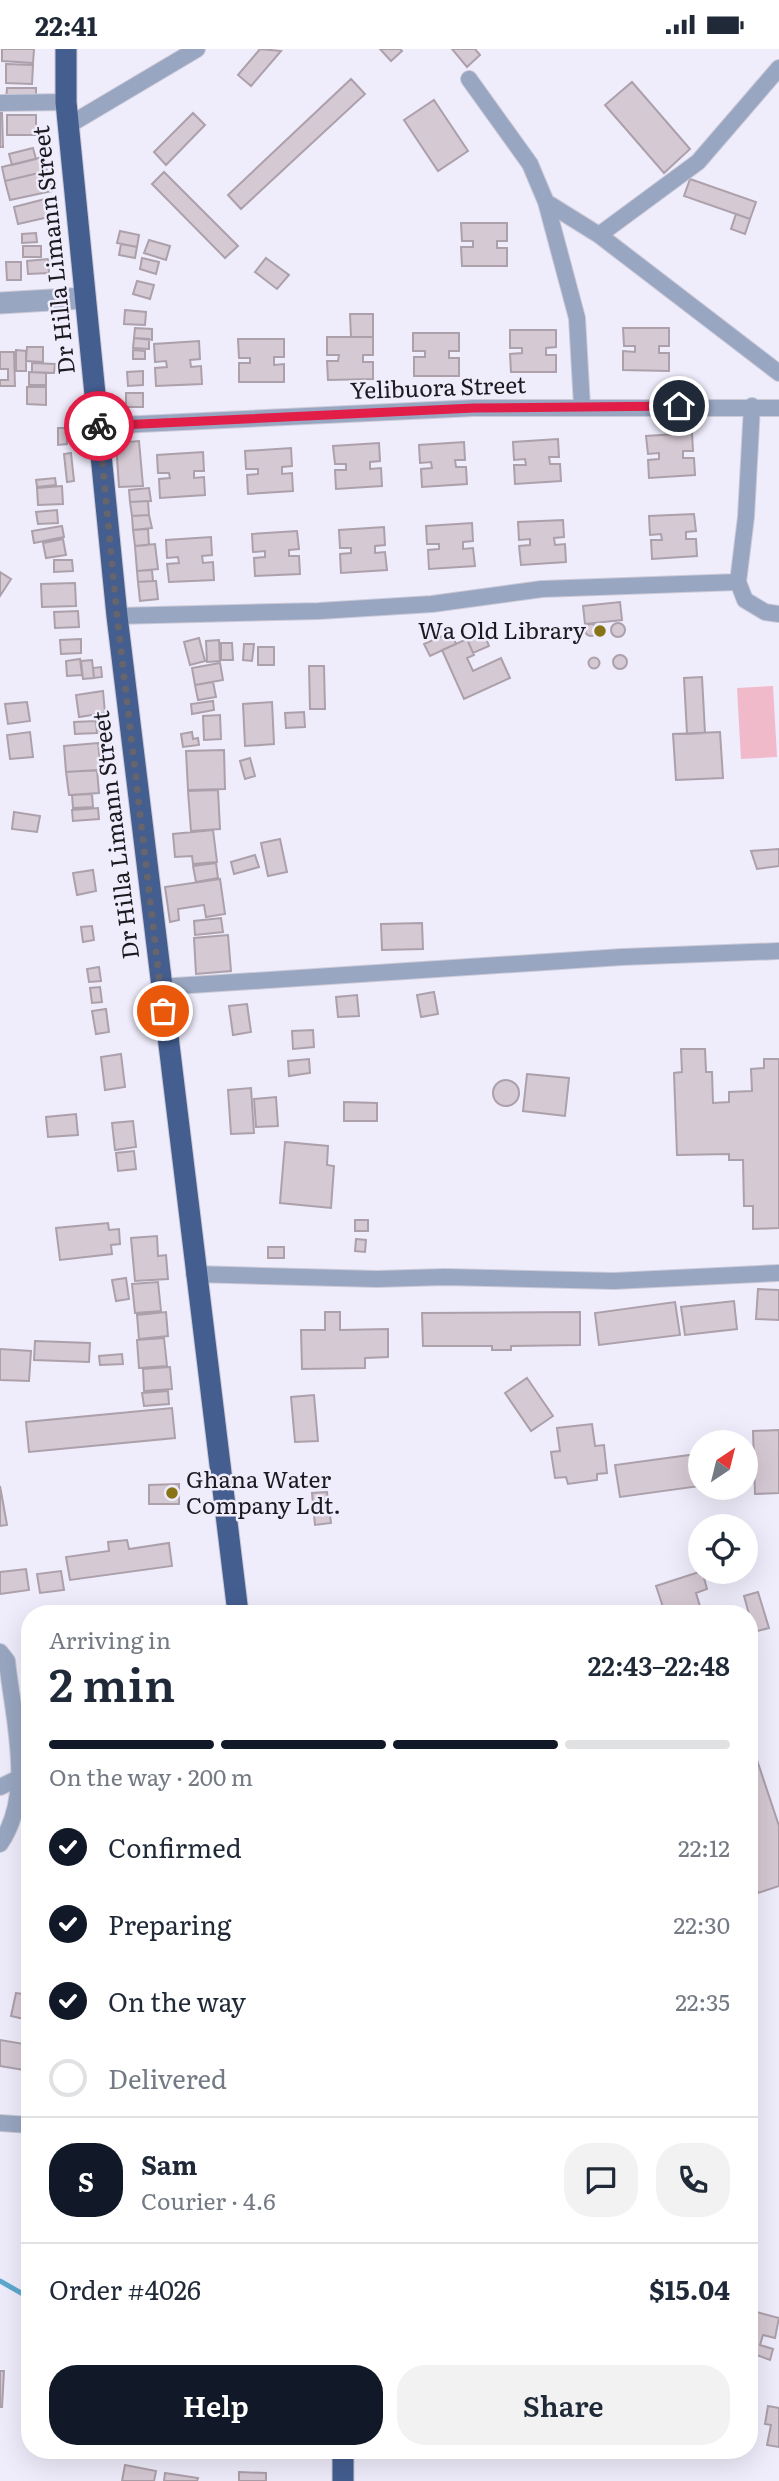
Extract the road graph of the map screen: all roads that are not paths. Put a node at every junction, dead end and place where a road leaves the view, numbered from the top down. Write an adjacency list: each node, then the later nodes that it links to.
1 (66, 49): 5 (highway, Dr Hilla Limann Street)
2 (197, 49): 7 (street)
3 (779, 68): 9 (street)
4 (469, 79): 8 (street)
5 (66, 102): 6 (street); 7 (highway, Dr Hilla Limann Street)
6 (0, 103)
7 (69, 125): 10 (highway, Dr Hilla Limann Street)
8 (546, 202): 9 (street); 13 (street)
9 (599, 235): 12 (street)
10 (85, 298): 11 (street); 16 (highway, Dr Hilla Limann Street)
11 (0, 303)
12 (779, 373)
13 (582, 406): 14 (street, Yelibuora Street); 16 (street, Yelibuora Street)
14 (752, 406): 15 (street, Yelibuora Street); 17 (street)
15 (779, 408)
16 (99, 426): 19 (highway, Dr Hilla Limann Street)
17 (738, 582): 18 (street); 19 (street)
18 (779, 614)
19 (117, 616): 21 (highway, Dr Hilla Limann Street)
20 (779, 951): 21 (street)
21 (160, 987): 22 (highway, Dr Hilla Limann Street)
22 (194, 1273): 23 (street); 24 (highway, Dr Hilla Limann Street)
23 (779, 1273)
24 (237, 1605)
25 (0, 1652): 26 (street)
26 (19, 1778): 27 (street); 28 (street)
27 (0, 1787)
28 (0, 1844)
29 (0, 2123): 30 (street)
30 (21, 2124)
31 (343, 2459): 32 (highway)
32 (343, 2481)

